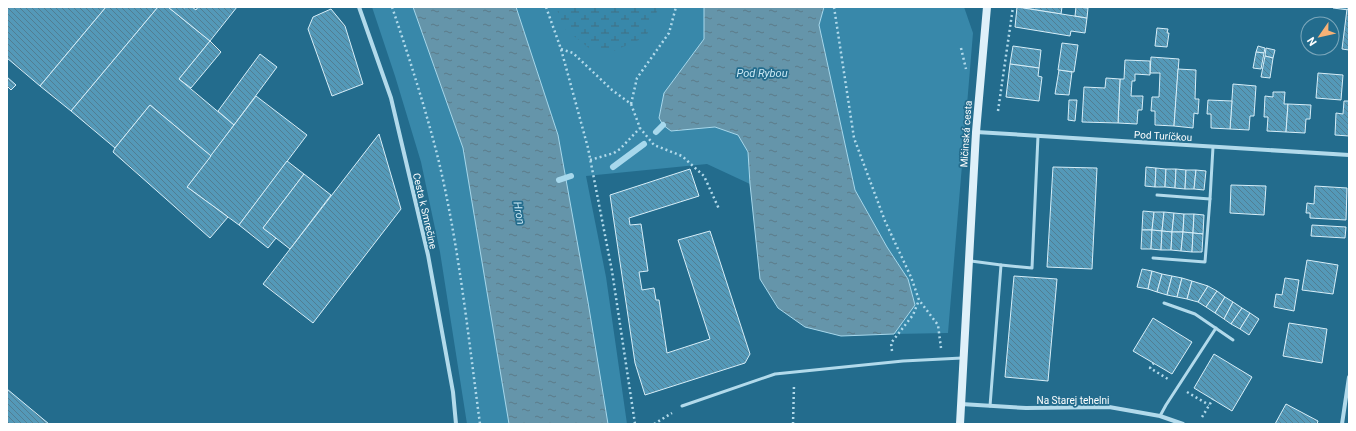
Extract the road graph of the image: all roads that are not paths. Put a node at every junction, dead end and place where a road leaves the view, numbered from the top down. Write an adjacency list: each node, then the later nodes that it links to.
1 (359, 7): 21 (street, Cesta k Smrečine)
2 (986, 8): 3 (street, Mičinská cesta)
3 (976, 132): 4 (street, Pod Turíčkou); 10 (street, Mičinská cesta)
4 (1038, 136): 5 (street, Pod Turíčkou); 11 (lane)
5 (1213, 146): 6 (street, Pod Turíčkou); 8 (lane)
6 (1349, 155)
7 (1157, 195): 8 (lane)
8 (1210, 199): 9 (lane)
9 (1153, 258)
10 (969, 261): 11 (lane); 15 (street, Mičinská cesta)
11 (1001, 265): 19 (lane)
12 (1164, 303): 13 (lane)
13 (1216, 328): 14 (lane); 20 (lane)
14 (1233, 340)
15 (964, 357): 17 (street, Mičinská cesta); 18 (lane)
16 (1349, 377): 24 (street)
17 (961, 404): 19 (street, Na Starej tehelni); 22 (street, Mičinská cesta)
18 (682, 406)
19 (990, 406): 20 (street, Na Starej tehelni)
20 (1160, 416): 23 (street, Na Starej tehelni)
21 (456, 424)
22 (960, 424)
23 (1183, 424)
24 (1342, 424)

